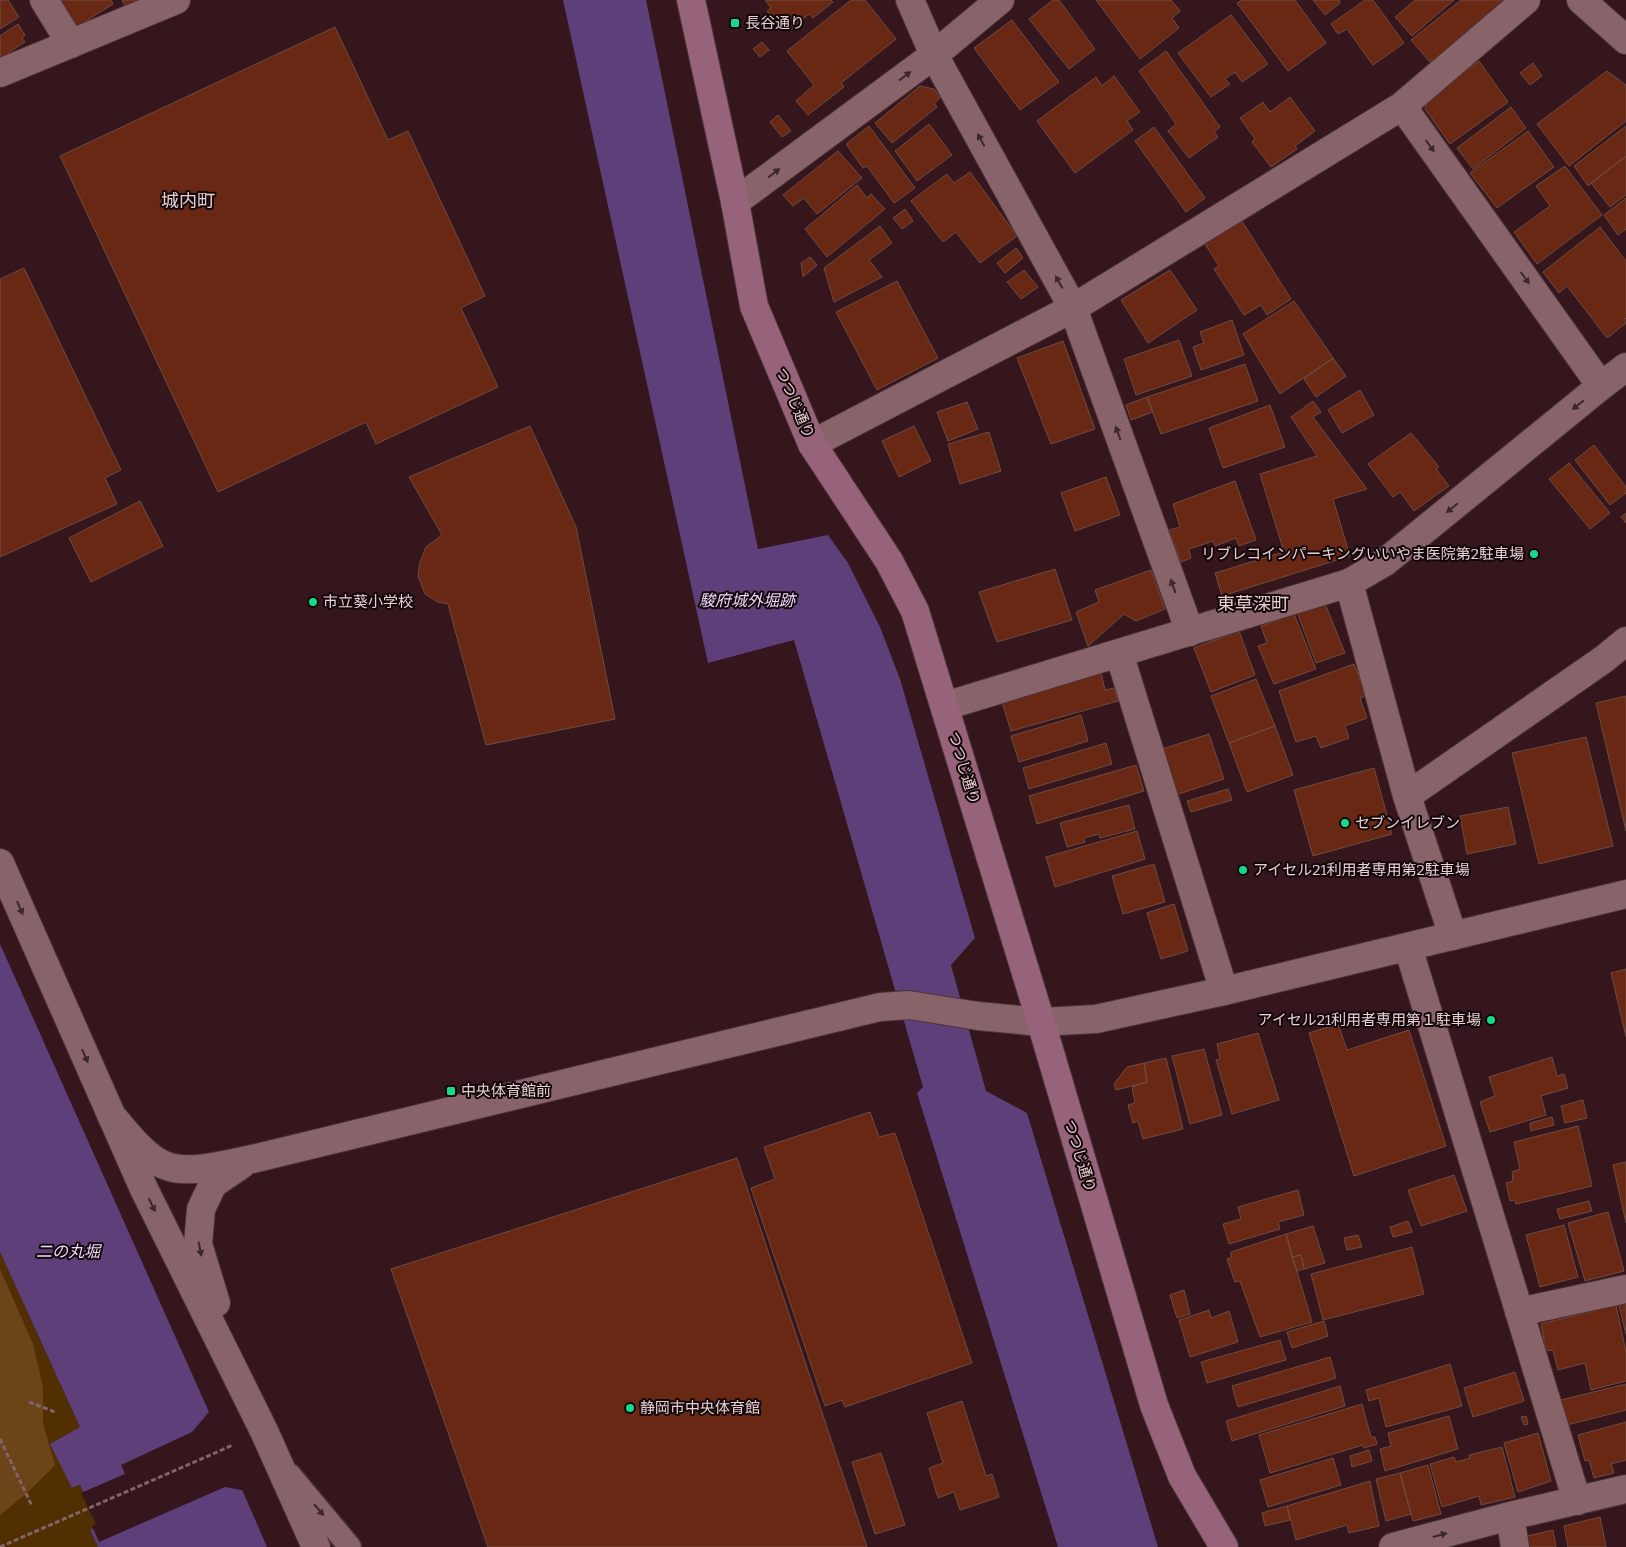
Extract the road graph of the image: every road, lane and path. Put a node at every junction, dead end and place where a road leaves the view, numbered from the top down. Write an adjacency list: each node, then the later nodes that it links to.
1 (44, 0): 9 (street)
2 (176, 0): 9 (street)
3 (691, 0): 13 (main road, つつじ通り)
4 (910, 0): 10 (street)
5 (1000, 0): 10 (street)
6 (1526, 0): 12 (street)
7 (1581, 0): 8 (street)
8 (1626, 40)
9 (71, 44): 11 (street)
10 (934, 55): 13 (street, one-way to 10); 14 (street, one-way to 10)
11 (0, 73)
12 (1402, 106): 14 (street); 16 (street, one-way to 16)
13 (735, 202): 17 (main road, つつじ通り)
14 (1073, 308): 17 (street); 19 (street, one-way to 14)
15 (1626, 366): 16 (street)
16 (1601, 386): 18 (street, one-way to 18)
17 (812, 444): 22 (main road, つつじ通り)
18 (1349, 583): 19 (street); 23 (street)
19 (1190, 632): 21 (street)
20 (1626, 642): 23 (street)
21 (1119, 653): 22 (street); 28 (street)
22 (945, 706): 29 (main road, つつじ通り)
23 (1407, 796): 26 (street)
24 (0, 863): 30 (street, one-way to 30)
25 (1626, 894): 26 (street)
26 (1453, 936): 27 (street)
27 (1408, 947): 28 (street); 33 (street)
28 (1224, 991): 29 (street)
29 (1040, 1022): 31 (street); 47 (main road, つつじ通り)
30 (111, 1114): 31 (street); 36 (street, one-way to 36)
31 (256, 1158): 36 (street, one-way to 36)
32 (1626, 1289): 33 (street)
33 (1519, 1312): 41 (street)
34 (29, 1402): 35 (path)
35 (55, 1412)
36 (264, 1432): 39 (street)
37 (0, 1439): 42 (path)
38 (234, 1445): 44 (path)
39 (276, 1459): 45 (street); 46 (lane, one-way to 46)
40 (1626, 1490): 41 (street)
41 (1577, 1501): 43 (street)
42 (32, 1506)
43 (1510, 1516): 48 (street, one-way to 43); 49 (street)
44 (0, 1547)
45 (316, 1547)
46 (350, 1547)
47 (1224, 1547)
48 (1393, 1547)
49 (1515, 1547)

